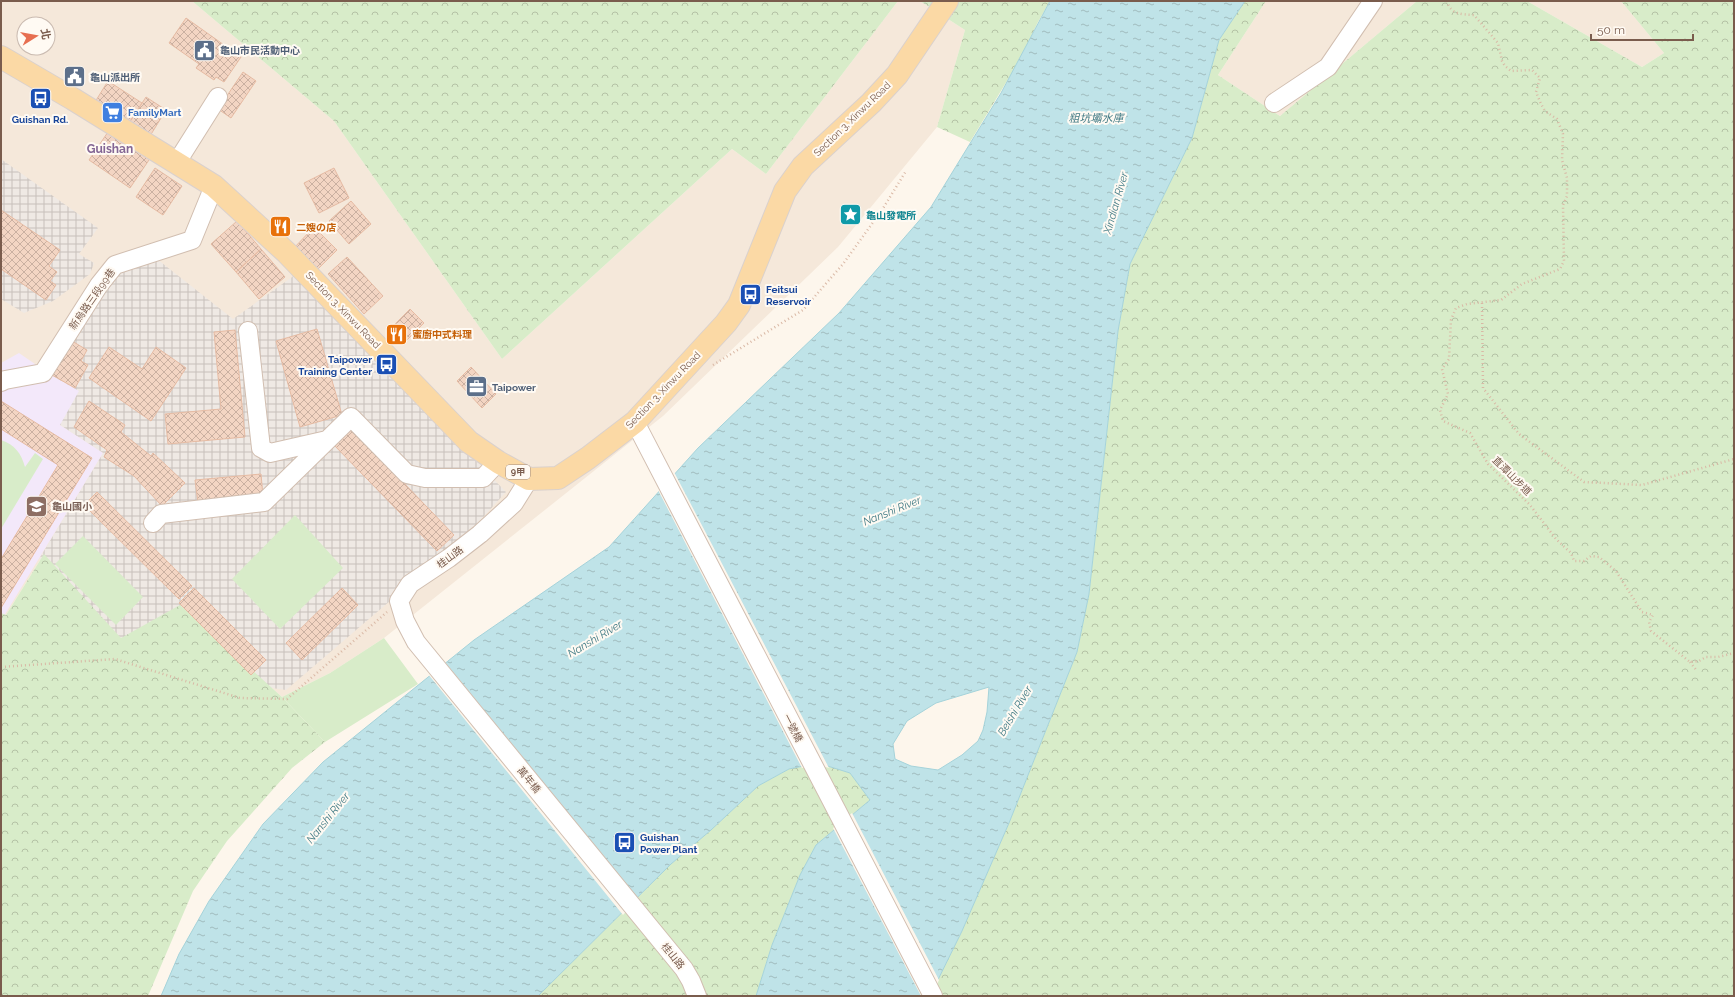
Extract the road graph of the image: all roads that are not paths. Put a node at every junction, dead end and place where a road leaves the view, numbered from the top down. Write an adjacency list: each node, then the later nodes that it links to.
1 (947, 1): 10 (main road, Section 3, Xinwu Road / 9甲)
2 (1373, 1): 5 (street)
3 (1, 57): 6 (main road, Section 3, Xinwu Road / 9甲)
4 (218, 96): 6 (street)
5 (1274, 103)
6 (177, 162): 7 (main road, Section 3, Xinwu Road / 9甲)
7 (214, 186): 9 (street, 新烏路三段99巷); 12 (main road, Section 3, Xinwu Road / 9甲)
8 (248, 331): 11 (street)
9 (1, 382)
10 (634, 422): 13 (main road, Section 3, Xinwu Road / 9甲); 18 (street, 一號橋)
11 (328, 440): 12 (street); 14 (street)
12 (498, 462): 13 (main road, Section 3, Xinwu Road / 9甲)
13 (529, 479): 15 (street, 桂山路)
14 (153, 523)
15 (416, 642): 16 (street, 萬年橋)
16 (643, 919): 17 (street, 桂山路)
17 (697, 996)
18 (933, 996)

